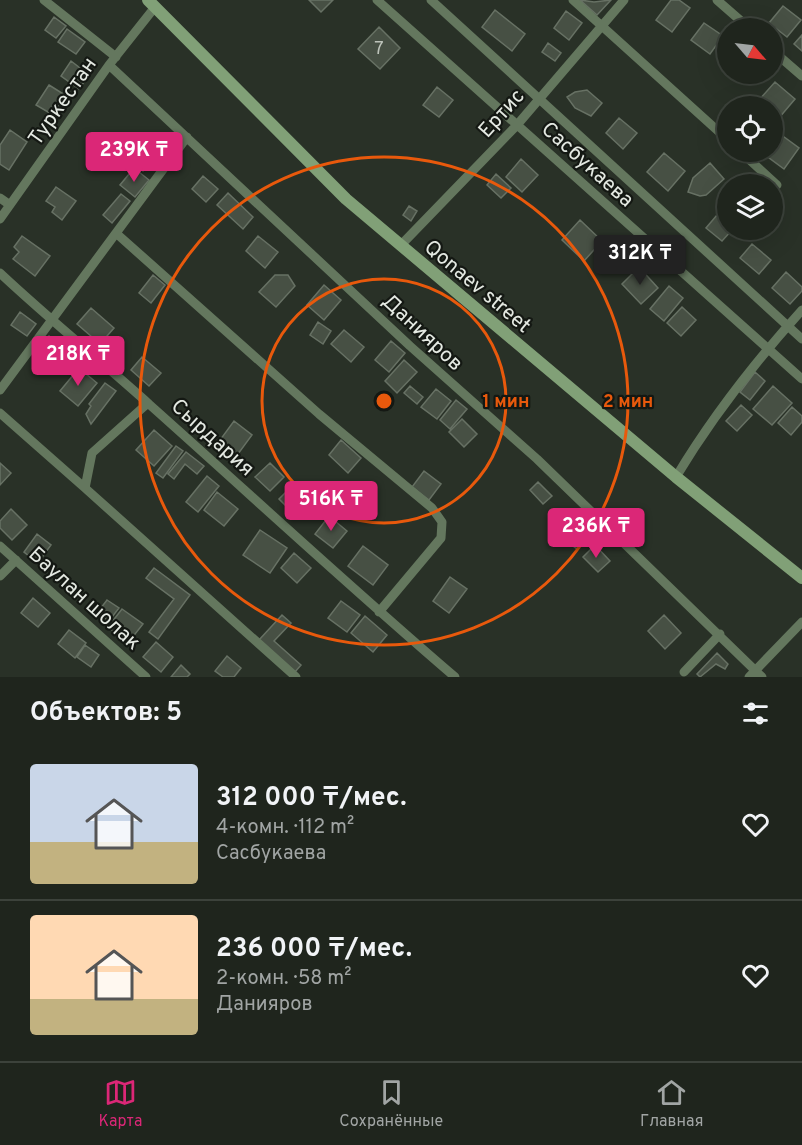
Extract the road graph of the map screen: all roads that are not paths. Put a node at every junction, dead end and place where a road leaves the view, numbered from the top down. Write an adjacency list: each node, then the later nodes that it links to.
1 (44, 0): 10 (street)
2 (377, 0): 15 (street, Сасбукаева)
3 (430, 0): 14 (street, Сасбукаева)
4 (573, 0): 9 (street)
5 (624, 0): 9 (street, Ертис)
6 (717, 0): 8 (street)
7 (152, 4): 10 (street, Туркестан); 24 (main road, Qonaev street)
8 (738, 18)
9 (602, 25): 14 (street, Ертис); 16 (street)
10 (116, 57): 12 (street, Туркестан)
11 (783, 60): 13 (street)
12 (109, 66): 17 (street, Данияров); 21 (street, Туркестан)
13 (802, 76)
14 (540, 98): 15 (street, Ертис); 28 (street, Сасбукаева)
15 (517, 125): 24 (street, Ертис); 30 (street, Сасбукаева)
16 (717, 130)
17 (187, 137): 23 (street); 43 (street, Данияров)
18 (752, 162): 19 (street)
19 (765, 174)
20 (0, 198): 21 (street)
21 (10, 206): 22 (street, Туркестан)
22 (0, 219)
23 (117, 234): 27 (street); 41 (street)
24 (400, 246): 35 (main road, Qonaev street)
25 (0, 273): 27 (street, Сырдария)
26 (802, 310): 28 (street)
27 (52, 322): 32 (street); 33 (street, Сырдария)
28 (788, 326): 29 (street, Сасбукаева); 30 (street)
29 (802, 339)
30 (767, 348): 31 (street, Сасбукаева); 35 (street)
31 (802, 379)
32 (0, 390)
33 (148, 403): 36 (street); 41 (street, Сырдария)
34 (0, 413): 36 (street)
35 (675, 477): 40 (main road, Qonaev street)
36 (85, 488): 47 (street)
37 (0, 546): 38 (street, Баулан шолак)
38 (16, 560): 39 (street); 46 (street, Баулан шолак)
39 (0, 576)
40 (802, 578)
41 (379, 612): 48 (street, Сырдария)
42 (802, 622): 45 (street)
43 (720, 634): 44 (street); 45 (street, Данияров)
44 (684, 672)
45 (752, 674): 49 (street, Данияров)
46 (146, 677)
47 (296, 677)
48 (455, 677)
49 (762, 677)

